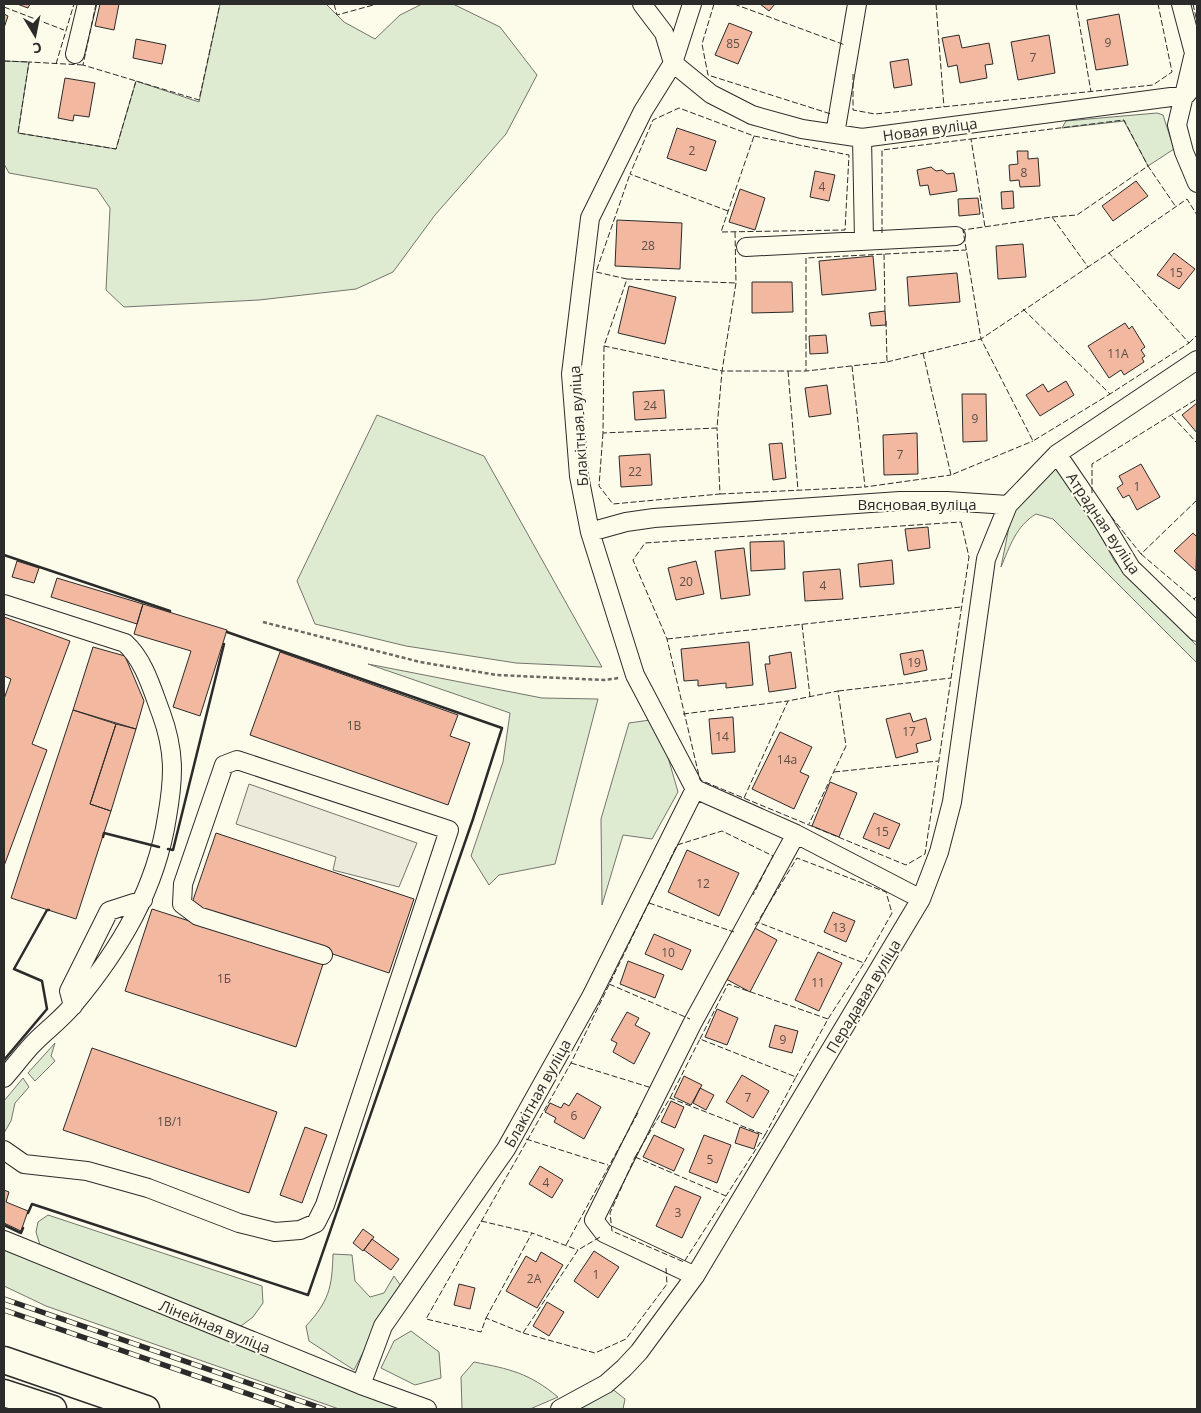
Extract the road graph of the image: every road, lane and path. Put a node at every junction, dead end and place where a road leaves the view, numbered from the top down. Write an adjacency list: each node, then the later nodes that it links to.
1 (87, 4): 6 (street)
2 (642, 4): 7 (street)
3 (692, 4): 7 (street, Блакітная вуліца)
4 (857, 4): 10 (street)
5 (1181, 4): 9 (street)
6 (75, 54)
7 (673, 63): 10 (street, Новая вуліца); 19 (street, Блакітная вуліца)
8 (1197, 82): 9 (street)
9 (1186, 95): 11 (street, Новая вуліца); 12 (street)
10 (835, 134): 11 (street, Новая вуліца)
11 (862, 138): 14 (street)
12 (1197, 183)
13 (956, 236): 14 (street)
14 (864, 240): 15 (street)
15 (746, 246)
16 (1197, 360): 17 (street)
17 (1057, 454): 18 (street); 22 (street, Атрадная вуліца)
18 (1008, 505): 19 (street, Вясновая вуліца); 26 (street, Перадавая вуліца)
19 (590, 532): 23 (street, Блакітная вуліца)
20 (4, 604): 27 (street)
21 (263, 622): 23 (path)
22 (1197, 632)
23 (635, 675): 24 (street, Блакітная вуліца)
24 (695, 789): 25 (street); 35 (street, Блакітная вуліца)
25 (796, 834): 26 (street); 33 (street)
26 (921, 899): 33 (street, Перадавая вуліца)
27 (143, 900): 29 (street); 29 (street)
28 (323, 955): 31 (street)
29 (72, 1006): 30 (street)
30 (4, 1078)
31 (4, 1150)
32 (4, 1240): 35 (street, Лінейная вуліца)
33 (695, 1276): 40 (street, Перадавая вуліца)
34 (4, 1360): 38 (highway)
35 (361, 1385): 39 (street, Лінейная вуліца)
36 (4, 1393): 37 (highway)
37 (53, 1409)
38 (146, 1409)
39 (427, 1409)
40 (560, 1409)

